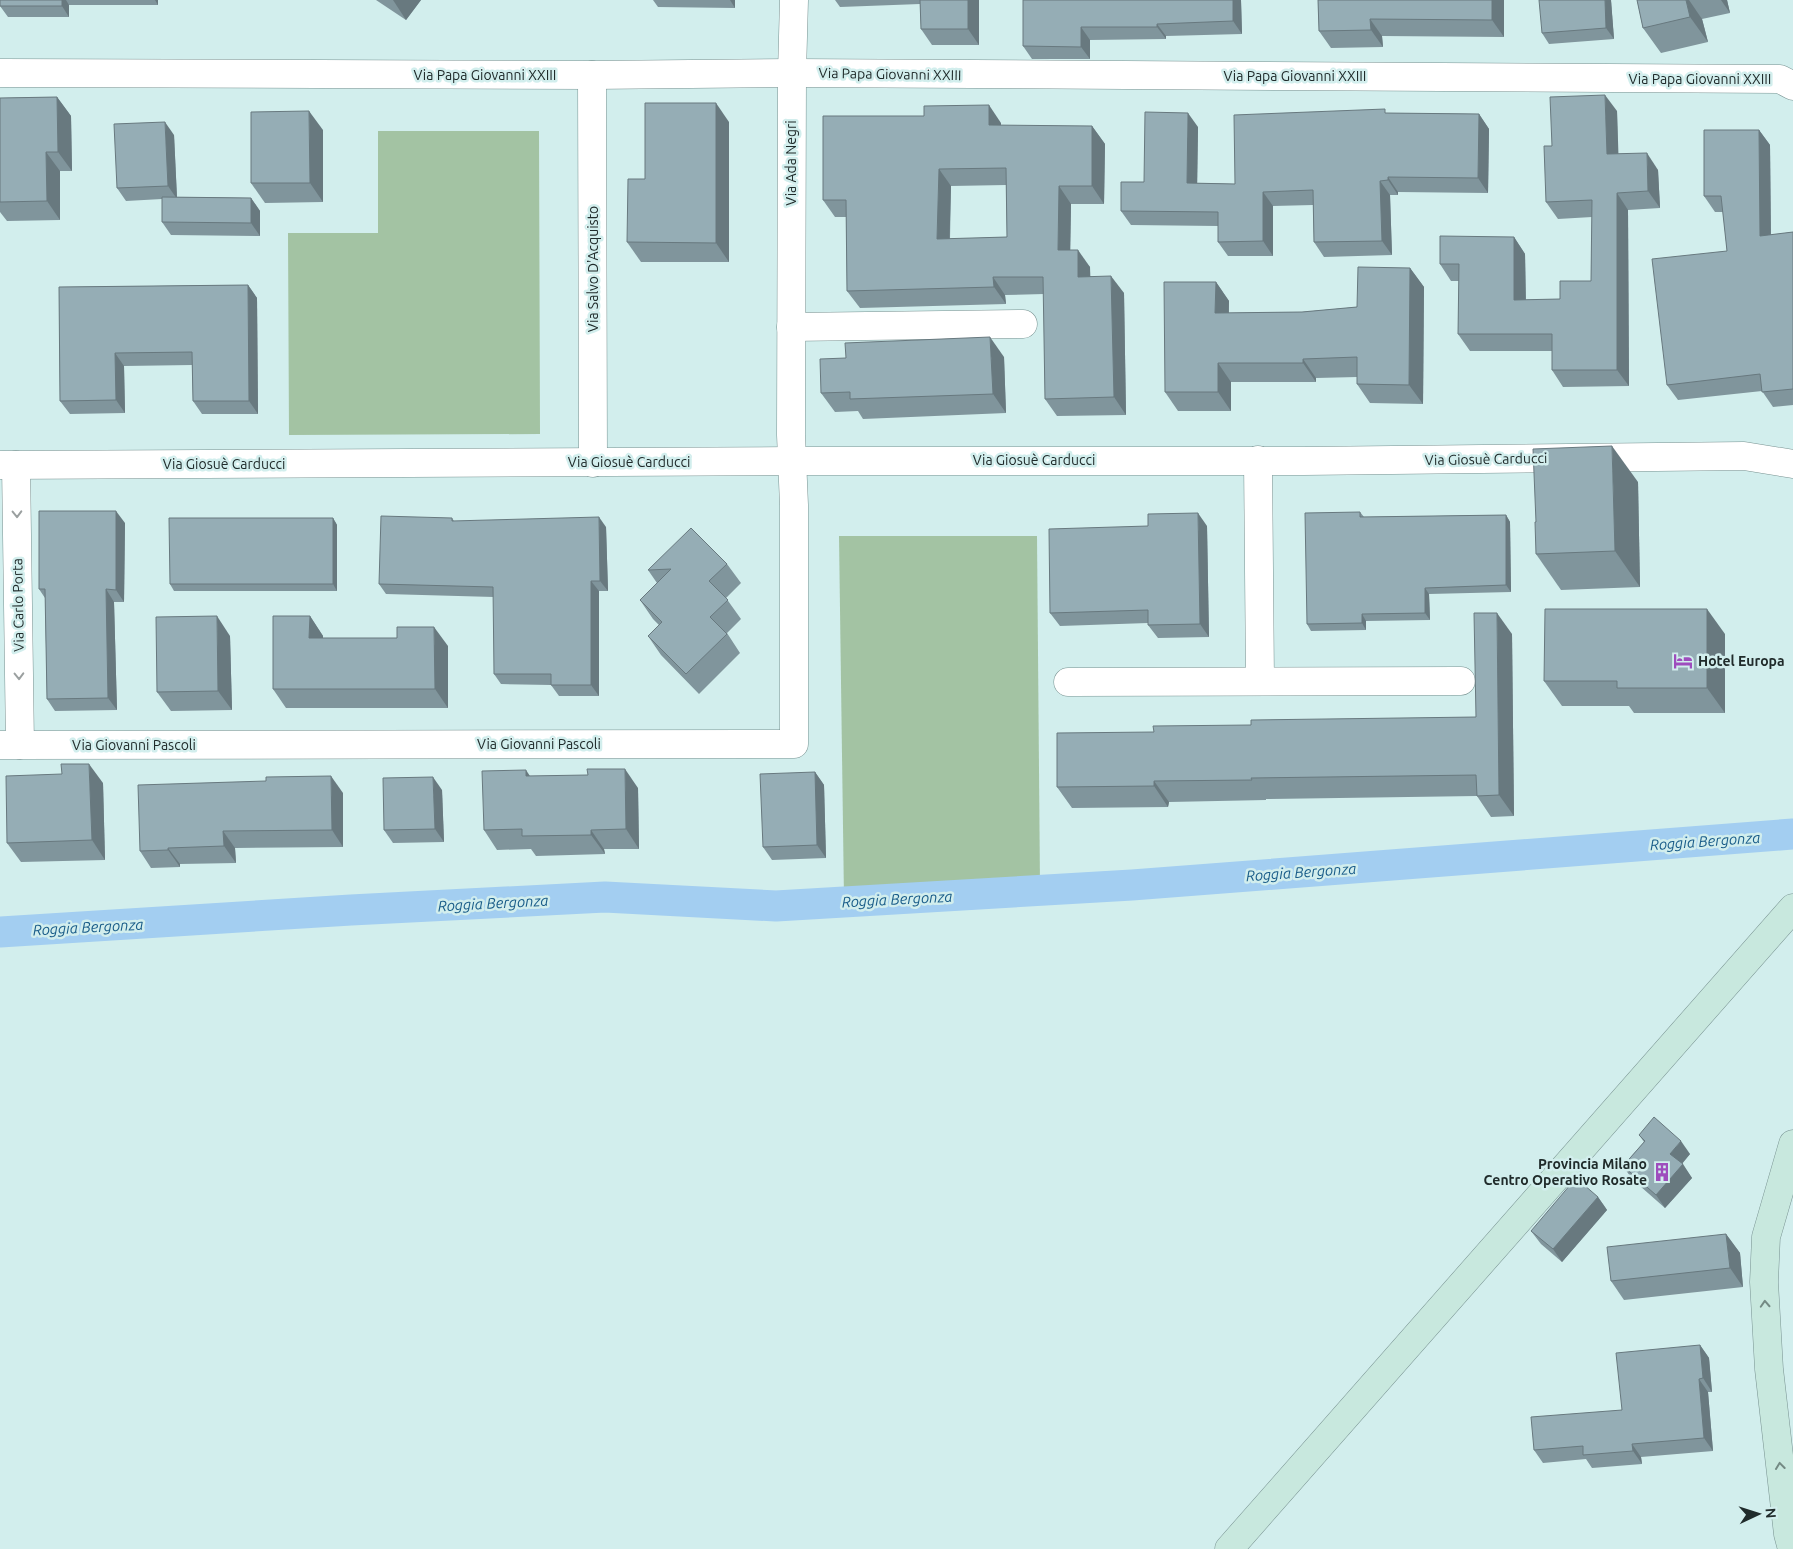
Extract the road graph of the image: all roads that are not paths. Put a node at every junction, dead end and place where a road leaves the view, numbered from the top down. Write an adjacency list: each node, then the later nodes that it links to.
1 (794, 0): 3 (street, Via Ada Negri)
2 (0, 73): 4 (street, Via Papa Giovanni XXIII)
3 (792, 73): 4 (street, Via Papa Giovanni XXIII); 5 (street, Via Papa Giovanni XXIII); 7 (street, Via Ada Negri)
4 (592, 75): 12 (street, Via Salvo D'Acquisto)
5 (1789, 76)
6 (1023, 324): 7 (street)
7 (791, 327): 11 (street, Via Ada Negri)
8 (1793, 446): 9 (street, Via Giosuè Carducci)
9 (1744, 456): 10 (street, Via Giosuè Carducci); 13 (street, Via Giosuè Carducci)
10 (1258, 460): 11 (street, Via Giosuè Carducci); 16 (street)
11 (792, 461): 12 (street, Via Giosuè Carducci); 18 (street, Via Giovanni Pascoli)
12 (593, 462): 14 (street, Via Giosuè Carducci)
13 (1793, 464)
14 (8, 465): 18 (street, Via Carlo Porta, one-way to 18)
15 (1461, 680): 16 (street)
16 (1260, 681): 17 (street)
17 (1068, 682)
18 (10, 745)
19 (1793, 908): 21 (street)
20 (1793, 1144): 22 (street, one-way to 20)
21 (1229, 1549)
22 (1792, 1549)

